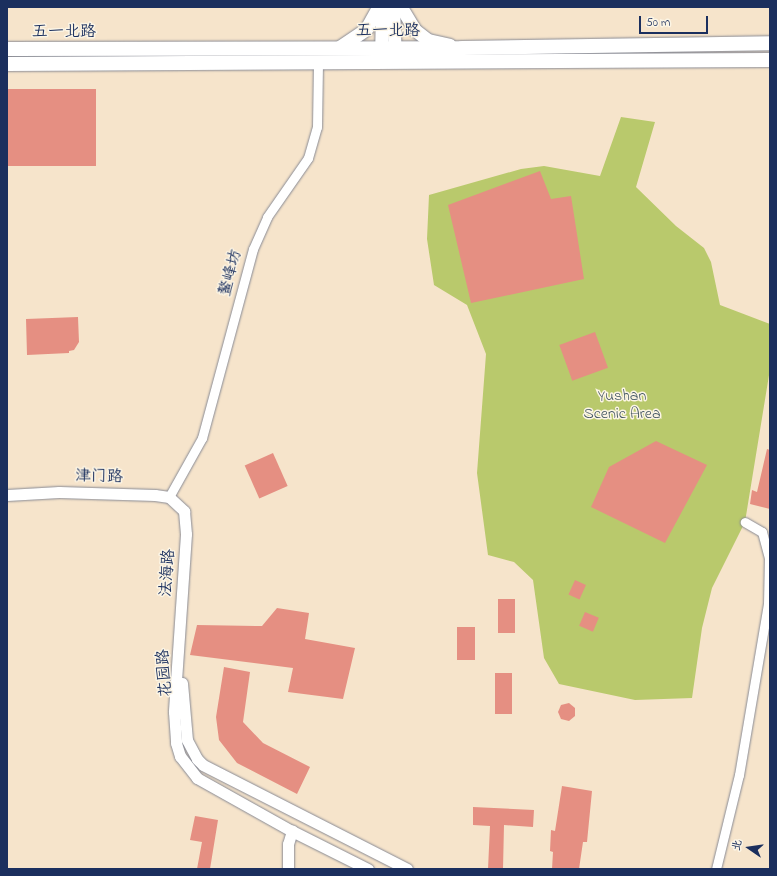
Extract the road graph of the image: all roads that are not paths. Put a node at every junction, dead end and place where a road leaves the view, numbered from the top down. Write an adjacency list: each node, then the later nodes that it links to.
1 (378, 7): 6 (main road)
2 (382, 7): 7 (main road)
3 (393, 7): 7 (main road)
4 (401, 7): 8 (main road)
5 (770, 43): 8 (main road, 五一北路)
6 (338, 48): 7 (main road, 五一北路); 9 (main road, 五一北路)
7 (389, 48): 8 (main road, 五一北路); 12 (main road); 13 (main road)
8 (462, 48)
9 (7, 49)
10 (770, 60): 13 (main road, 五一北路)
11 (318, 62): 12 (main road, 五一北路); 14 (main road, 五一北路); 16 (street, 鳌峰坊)
12 (381, 62): 13 (main road, 五一北路)
13 (395, 62)
14 (7, 64)
15 (7, 496): 16 (street, 津门路)
16 (169, 497): 18 (street, 法海路)
17 (745, 522): 23 (street)
18 (179, 638): 19 (street, 花园路); 22 (street, 花园路)
19 (292, 831): 20 (street); 21 (street, 花园路)
20 (288, 869)
21 (368, 869)
22 (407, 869)
23 (716, 869)

